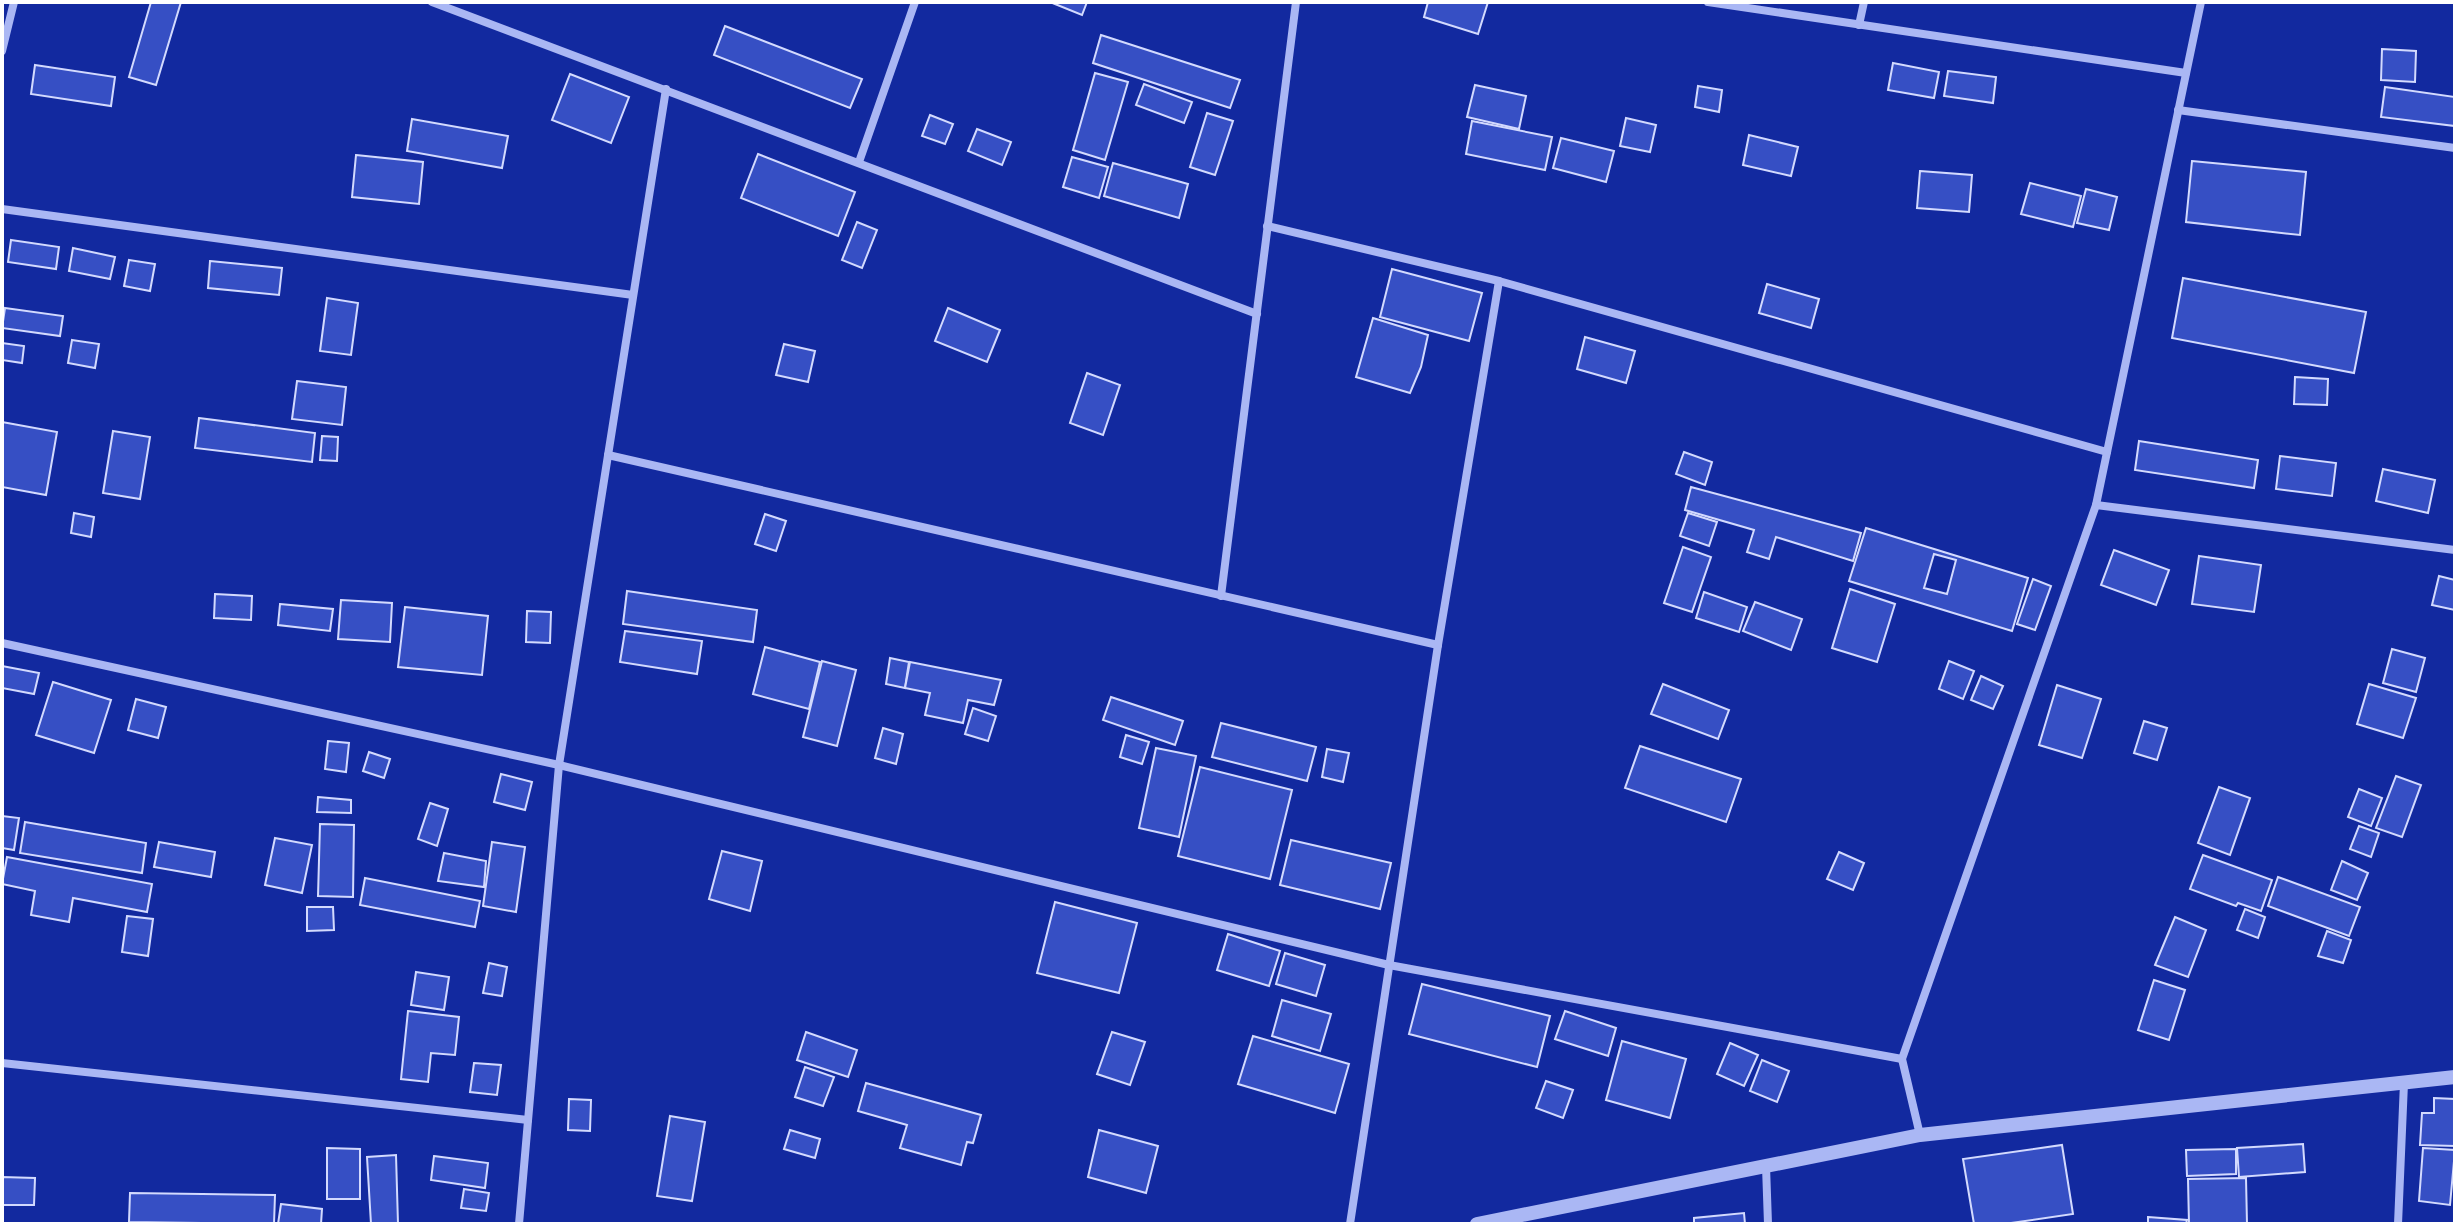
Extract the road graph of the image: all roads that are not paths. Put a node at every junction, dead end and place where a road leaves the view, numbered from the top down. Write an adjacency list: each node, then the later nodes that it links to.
1 (14, 2): 9 (street)
2 (432, 2): 11 (street)
3 (915, 2): 14 (street)
4 (1296, 2): 16 (street)
5 (1708, 2): 8 (street)
6 (1864, 2): 8 (street)
7 (2201, 2): 10 (street)
8 (1859, 25): 10 (street)
9 (2, 51)
10 (2186, 73): 12 (street)
11 (666, 89): 14 (street); 18 (street)
12 (2178, 110): 13 (street); 20 (street)
13 (2455, 148)
14 (859, 162): 19 (street)
15 (2, 209): 18 (street)
16 (1267, 226): 17 (street); 19 (street)
17 (1499, 281): 20 (street); 26 (street)
18 (633, 295): 21 (street)
19 (1257, 314): 24 (street)
20 (2107, 452): 22 (street)
21 (608, 455): 24 (street); 27 (street)
22 (2096, 505): 23 (street); 29 (street)
23 (2455, 550)
24 (1221, 596): 26 (street)
25 (2, 643): 27 (street)
26 (1438, 645): 28 (street)
27 (559, 765): 28 (street); 33 (street)
28 (1389, 965): 29 (street); 37 (street)
29 (1902, 1059): 34 (street)
30 (2, 1063): 33 (street)
31 (2455, 1077): 32 (street)
32 (2404, 1083): 34 (street); 40 (street)
33 (528, 1120): 36 (street)
34 (1920, 1135): 35 (street)
35 (1766, 1166): 38 (street); 39 (street)
36 (519, 1224)
37 (1350, 1224)
38 (1477, 1224)
39 (1768, 1224)
40 (2398, 1224)

